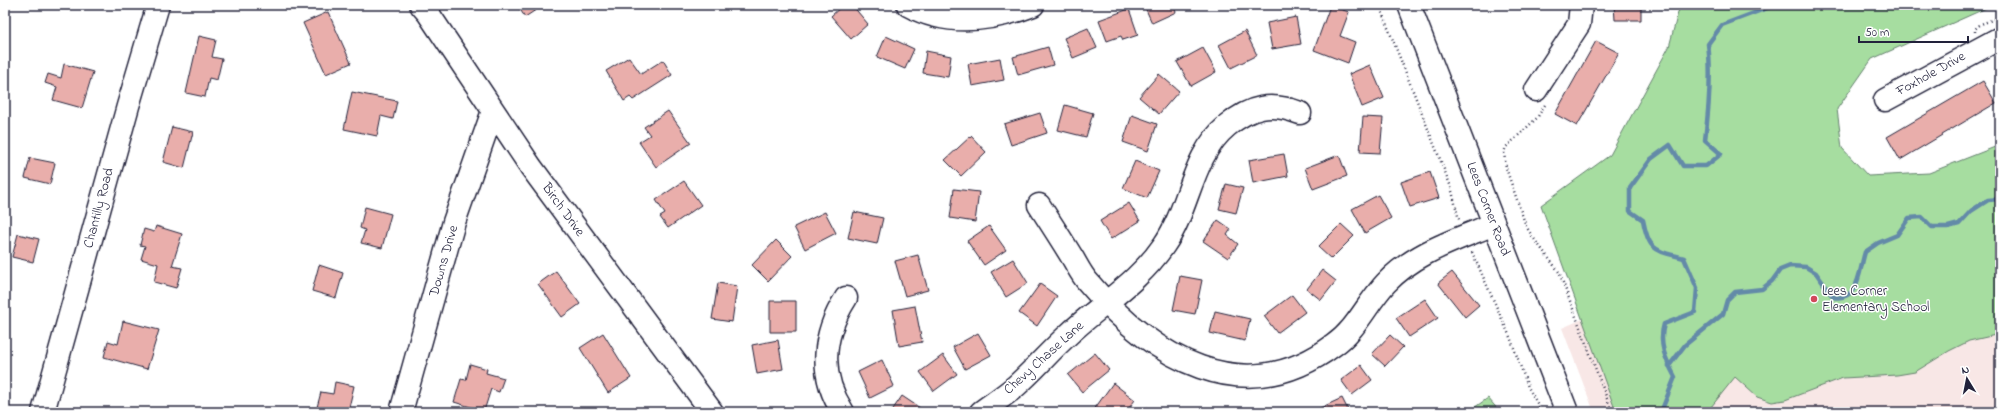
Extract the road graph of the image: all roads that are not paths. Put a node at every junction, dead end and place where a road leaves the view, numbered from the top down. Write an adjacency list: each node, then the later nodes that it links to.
1 (158, 5): 16 (street, Chantilly Road)
2 (420, 5): 10 (street, Birch Drive)
3 (908, 5): 4 (street)
4 (1033, 5)
5 (1409, 5): 13 (street, Lees Corner Road)
6 (1581, 5): 8 (street)
7 (2000, 38): 9 (street, Foxhole Drive)
8 (1536, 90)
9 (1884, 100)
10 (493, 111): 17 (street, Downs Drive); 18 (street, Birch Drive)
11 (1300, 112): 15 (street, Chevy Chase Lane)
12 (1039, 205): 15 (street)
13 (1494, 224): 15 (street); 21 (street, Lees Corner Road)
14 (846, 298): 19 (street)
15 (1107, 304): 20 (street, Chevy Chase Lane)
16 (43, 412)
17 (400, 412)
18 (712, 412)
19 (843, 412)
20 (981, 412)
21 (1567, 412)

